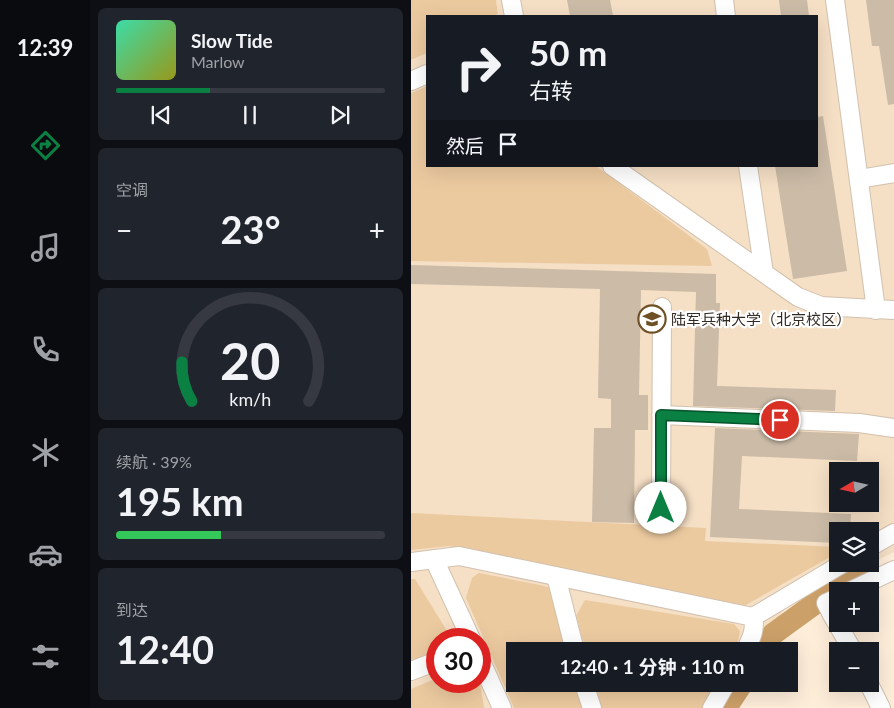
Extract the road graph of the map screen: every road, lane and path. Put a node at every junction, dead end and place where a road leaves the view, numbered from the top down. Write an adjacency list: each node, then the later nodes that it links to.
1 (724, 0): 3 (street)
2 (835, 0): 9 (street)
3 (726, 15)
4 (426, 74): 5 (street)
5 (411, 81)
6 (613, 167): 10 (street)
7 (748, 167): 10 (street)
8 (894, 173): 9 (street)
9 (859, 179): 12 (street)
10 (764, 273): 12 (street)
11 (662, 307): 14 (street)
12 (876, 310): 13 (street)
13 (894, 310)
14 (661, 415): 15 (street); 16 (street)
15 (894, 428)
16 (661, 508)
17 (894, 533): 18 (street)
18 (879, 542)
19 (434, 559): 20 (street); 23 (street); 26 (street)
20 (411, 562)
21 (894, 570): 24 (street)
22 (829, 572): 25 (street)
23 (556, 576): 25 (street); 27 (street)
24 (869, 582)
25 (753, 617): 28 (street)
26 (466, 628)
27 (573, 642)
28 (751, 642)
29 (426, 665): 30 (street)
30 (411, 671)
31 (491, 684): 35 (street)
32 (587, 692): 36 (street)
33 (721, 692): 37 (street)
34 (873, 692): 38 (street)
35 (502, 708)
36 (592, 708)
37 (712, 708)
38 (881, 708)

